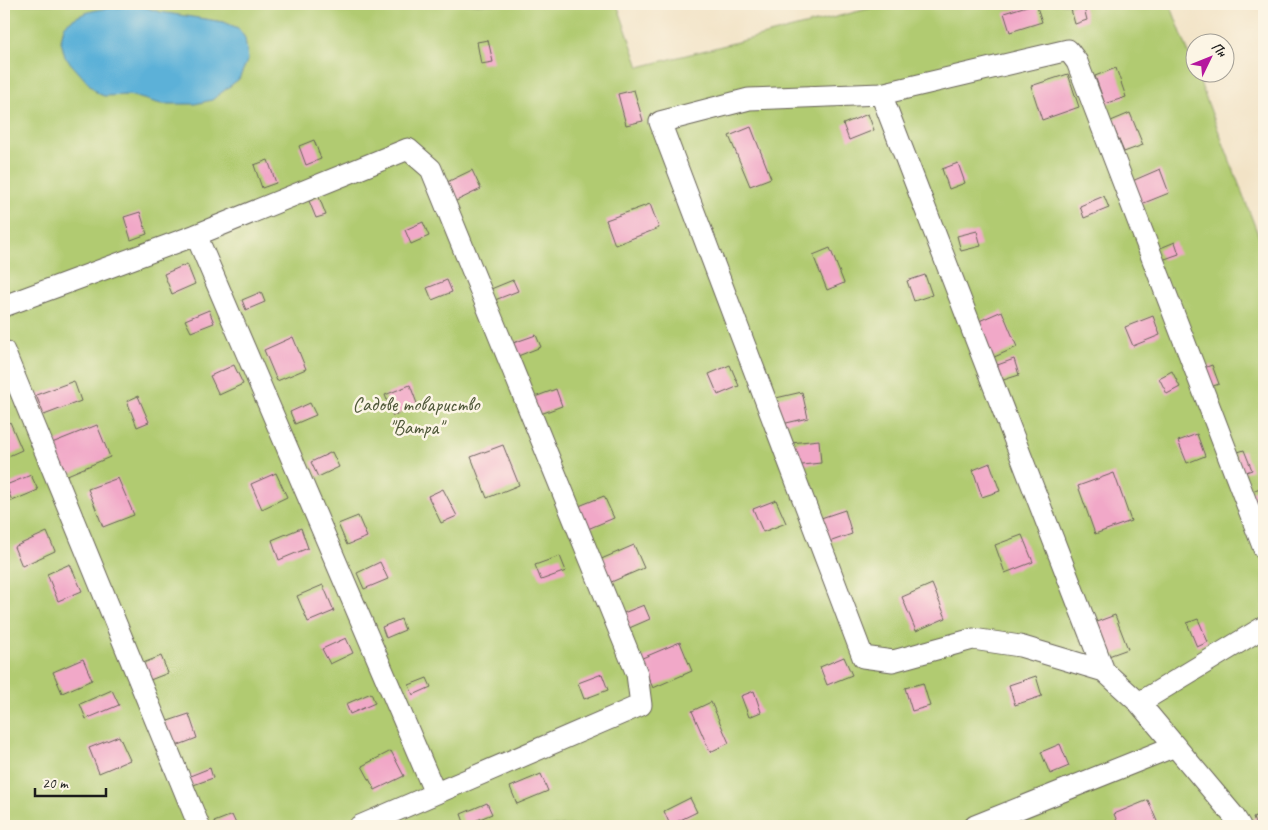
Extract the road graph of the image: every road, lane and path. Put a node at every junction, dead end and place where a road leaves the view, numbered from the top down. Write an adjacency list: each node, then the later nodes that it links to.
1 (881, 94): 5 (street); 7 (street); 7 (street)
2 (196, 235): 3 (street); 10 (street); 10 (street)
3 (4, 306)
4 (4, 350): 11 (street)
5 (1264, 549)
6 (1264, 627): 8 (street)
7 (1104, 671): 8 (street)
8 (1139, 703): 9 (street)
9 (1175, 746): 13 (street); 14 (street)
10 (435, 793): 12 (street)
11 (199, 826)
12 (360, 826)
13 (975, 826)
14 (1240, 826)

